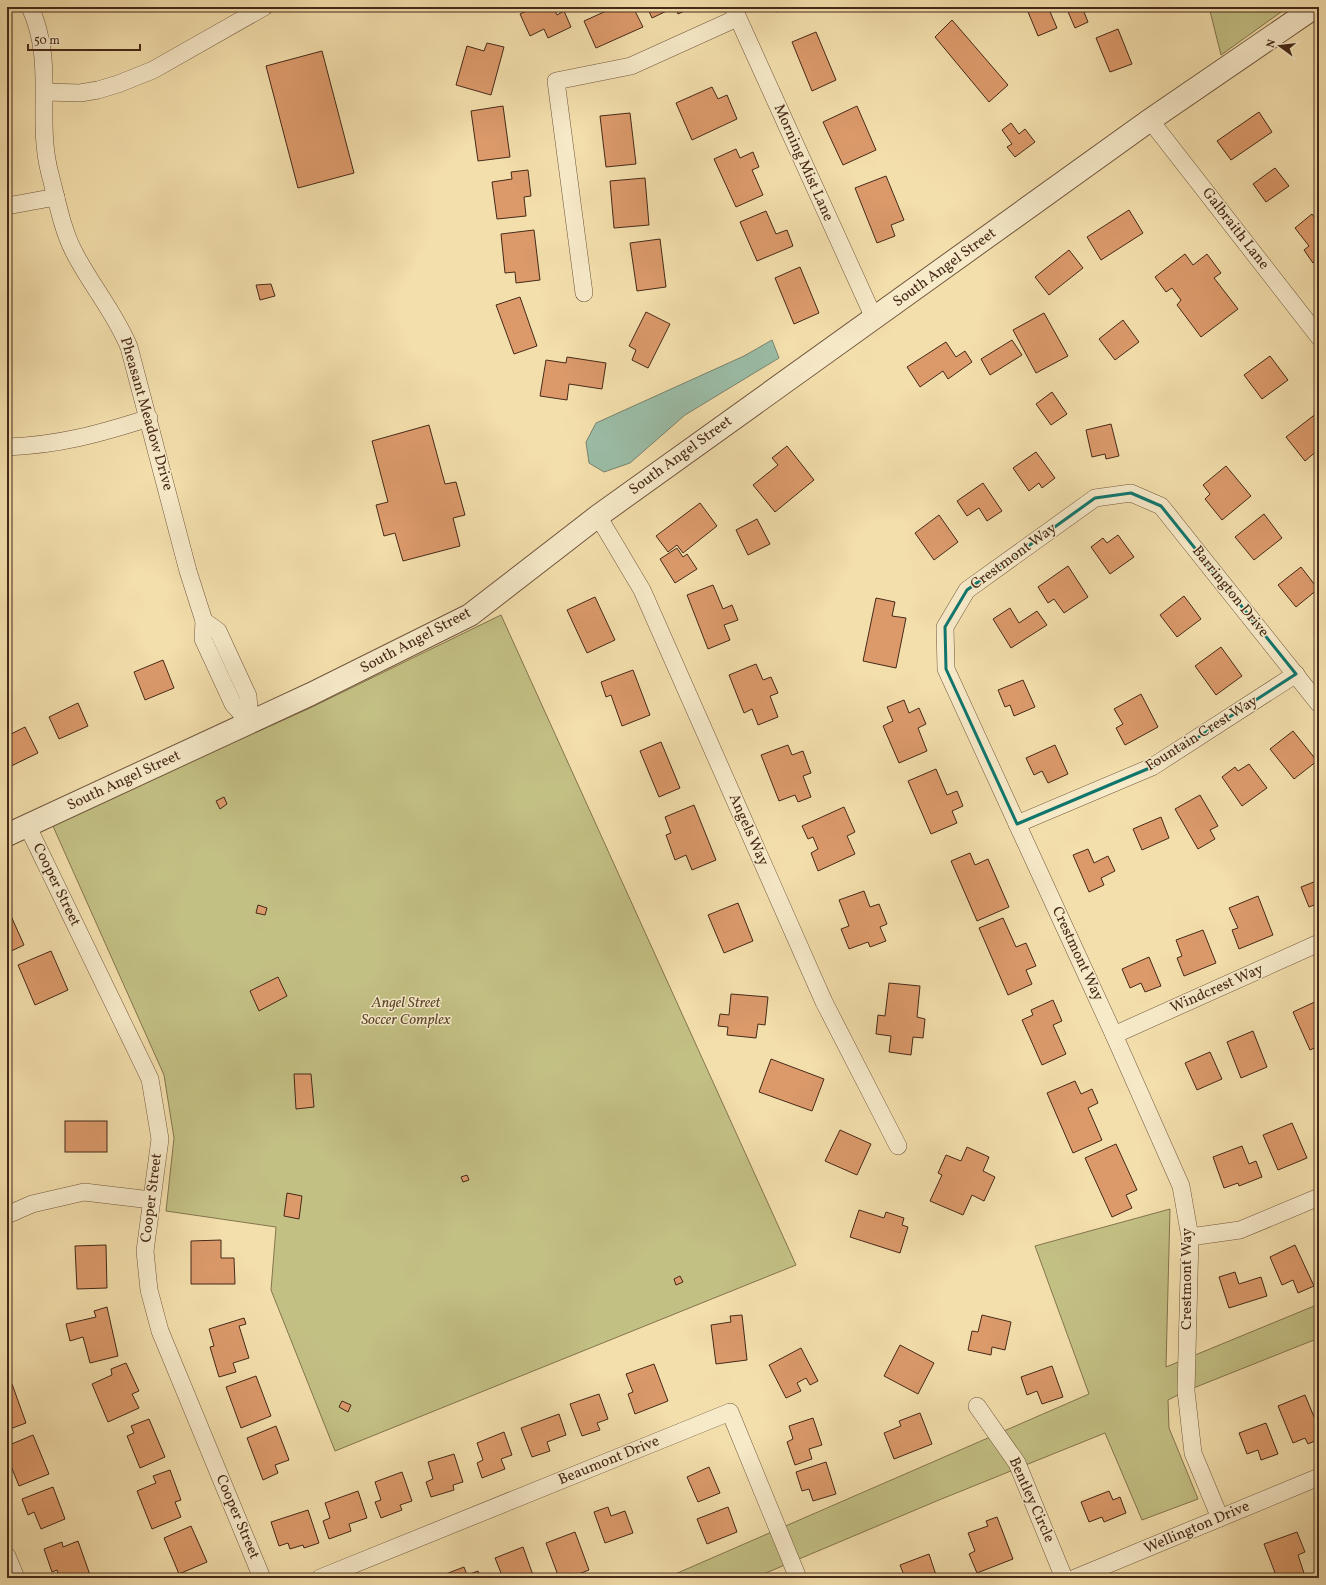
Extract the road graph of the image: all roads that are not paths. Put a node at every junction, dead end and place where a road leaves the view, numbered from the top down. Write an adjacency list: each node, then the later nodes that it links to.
1 (30, 7): 5 (street, Pheasant Meadow Drive)
2 (264, 7): 5 (street)
3 (1315, 7): 6 (street, South Angel Street)
4 (735, 12): 9 (street); 10 (street, Morning Mist Lane)
5 (45, 92): 7 (street, Pheasant Meadow Drive)
6 (1150, 120): 10 (street, South Angel Street); 11 (street, Galbraith Lane)
7 (56, 197): 8 (street); 12 (street, Pheasant Meadow Drive)
8 (7, 206)
9 (584, 293)
10 (874, 318): 15 (street, South Angel Street)
11 (1319, 337)
12 (149, 418): 13 (street); 18 (street, Pheasant Meadow Drive)
13 (7, 447)
14 (1131, 493): 16 (street, Barrington Drive); 19 (street, Crestmont Way)
15 (598, 516): 18 (street, South Angel Street); 24 (street, Angels Way)
16 (1296, 674): 17 (street, Barrington Drive); 19 (street, Fountain Crest Way)
17 (1319, 704)
18 (250, 723): 20 (street, South Angel Street)
19 (1017, 824): 23 (street, Crestmont Way)
20 (27, 825): 21 (street, South Angel Street); 26 (street, Cooper Street)
21 (7, 835)
22 (1319, 943): 23 (street, Windcrest Way)
23 (1114, 1035): 28 (street, Crestmont Way)
24 (898, 1146)
25 (1319, 1196): 28 (street)
26 (151, 1200): 27 (street); 34 (street, Cooper Street)
27 (7, 1215)
28 (1190, 1237): 31 (street, Crestmont Way)
29 (977, 1406): 37 (street, Bentley Circle)
30 (1319, 1477): 31 (street, Wellington Drive)
31 (1220, 1518): 38 (street, Wellington Drive)
32 (7, 1556): 33 (street)
33 (16, 1578)
34 (262, 1578)
35 (320, 1578): 36 (street, Beaumont Drive)
36 (798, 1578)
37 (1064, 1578)
38 (1075, 1578)

